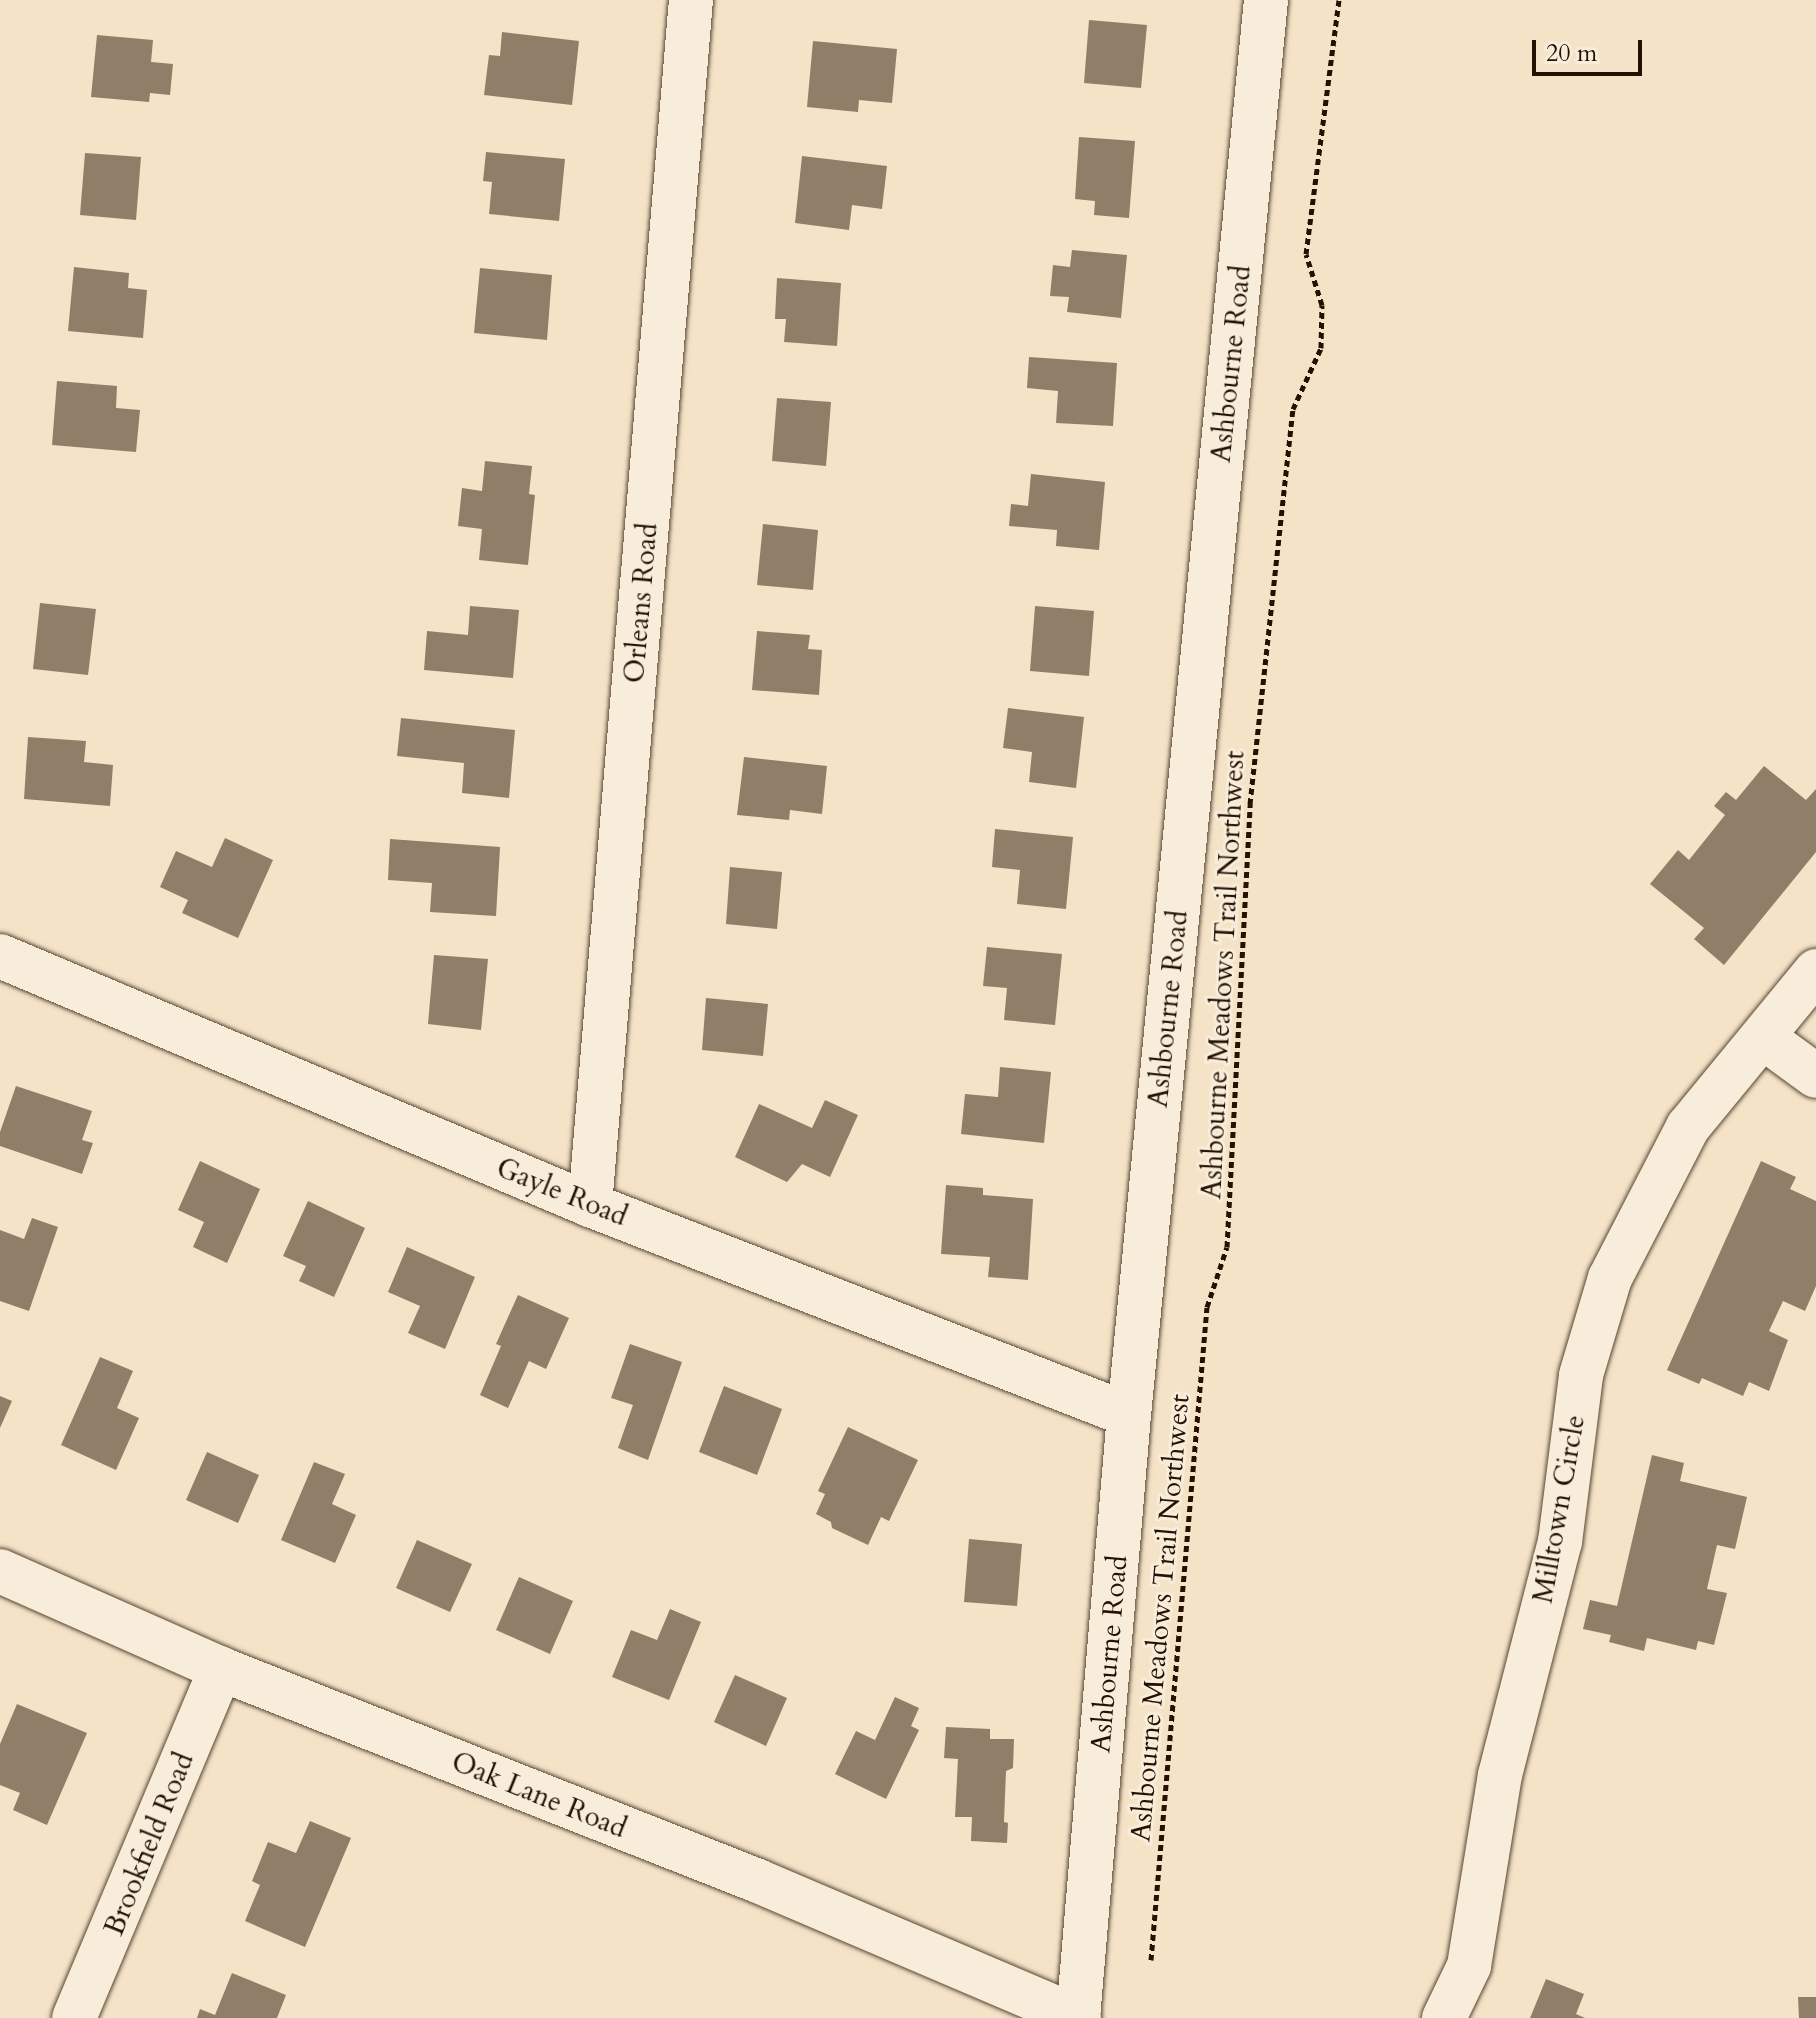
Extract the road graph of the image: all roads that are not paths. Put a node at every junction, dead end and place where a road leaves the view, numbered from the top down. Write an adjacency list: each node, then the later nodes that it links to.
1 (691, 0): 7 (street, Orleans Road)
2 (1266, 0): 8 (street, Ashbourne Road)
3 (0, 956): 7 (street, Gayle Road)
4 (1816, 971): 5 (street, Milltown Circle)
5 (1764, 1038): 6 (street); 13 (street, Milltown Circle)
6 (1816, 1076)
7 (590, 1205): 8 (street, Gayle Road)
8 (1129, 1415): 12 (street, Ashbourne Road)
9 (0, 1571): 10 (street, Oak Lane Road)
10 (221, 1669): 11 (street, Brookfield Road); 12 (street, Oak Lane Road)
11 (74, 2018)
12 (1078, 2018)
13 (1444, 2018)

